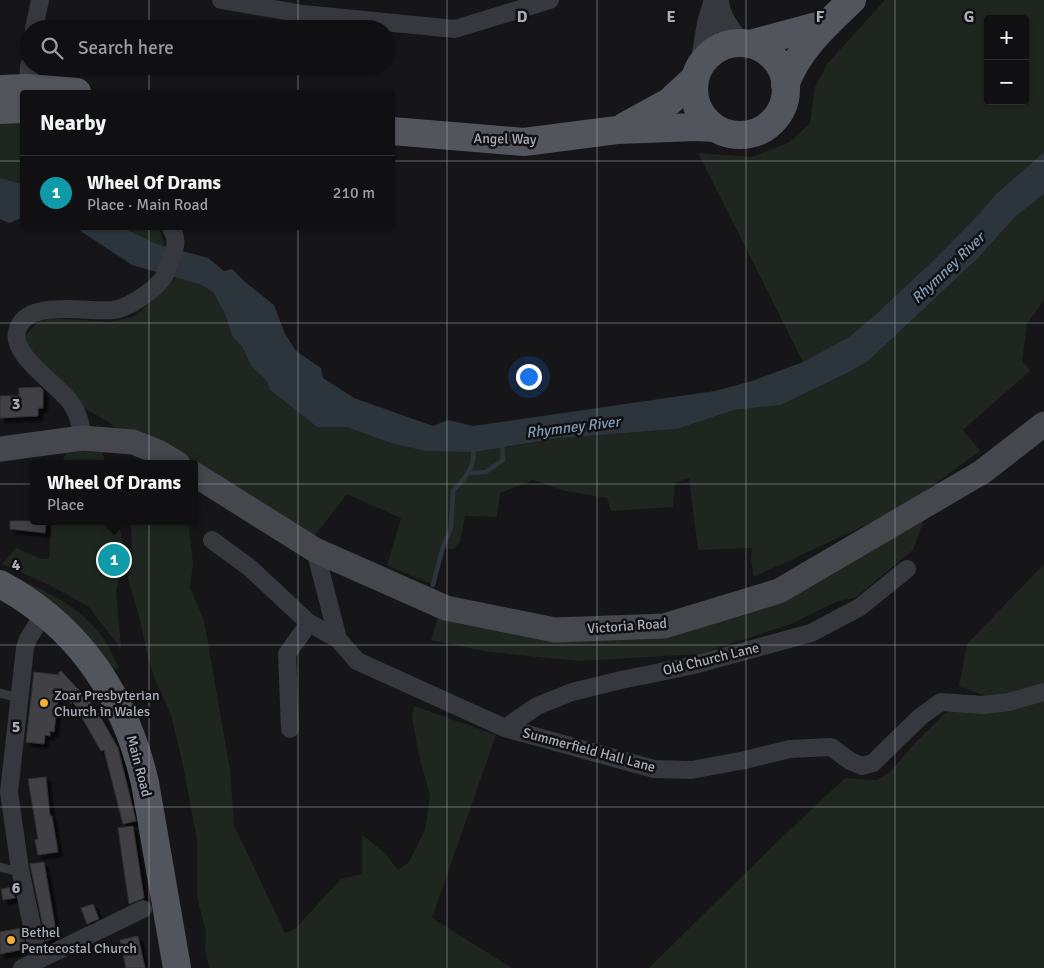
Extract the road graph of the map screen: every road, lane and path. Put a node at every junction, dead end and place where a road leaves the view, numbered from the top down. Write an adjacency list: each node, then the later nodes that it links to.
1 (40, 0): 6 (street)
2 (221, 0): 7 (street)
3 (550, 0): 8 (street)
4 (717, 0): 10 (street); 11 (street)
5 (852, 0): 9 (main road)
6 (36, 20)
7 (364, 20)
8 (395, 23)
9 (828, 23): 10 (main road); 12 (main road)
10 (745, 44): 11 (main road); 12 (main road)
11 (698, 71): 18 (main road); 19 (main road, Angel Way)
12 (785, 85): 18 (main road)
13 (26, 88): 14 (main road); 15 (main road)
14 (0, 89)
15 (52, 90)
16 (20, 93): 17 (main road)
17 (0, 110)
18 (715, 128): 19 (main road, Angel Way)
19 (616, 130): 20 (main road, Angel Way)
20 (395, 131)
21 (172, 230): 23 (street)
22 (1044, 424): 28 (main road, Victoria Road)
23 (82, 438): 24 (main road); 25 (main road)
24 (0, 449)
25 (171, 460)
26 (198, 477): 28 (main road, Victoria Road)
27 (212, 540): 32 (street)
28 (315, 550): 33 (street, Summerfield Hall Lane)
29 (907, 569): 37 (street, Old Church Lane)
30 (6, 591): 31 (main road, Main Road)
31 (45, 612): 36 (street); 45 (main road, Main Road)
32 (309, 623): 33 (street); 38 (street)
33 (338, 639): 37 (street, Summerfield Hall Lane)
34 (1044, 692): 37 (street, Summerfield Hall Lane)
35 (0, 693): 36 (lane)
36 (19, 698): 39 (street)
37 (505, 728)
38 (290, 729)
39 (5, 775): 41 (street)
40 (0, 867): 41 (lane)
41 (20, 869): 43 (street)
42 (143, 909): 43 (street)
43 (39, 959): 44 (street)
44 (22, 968)
45 (176, 968)

